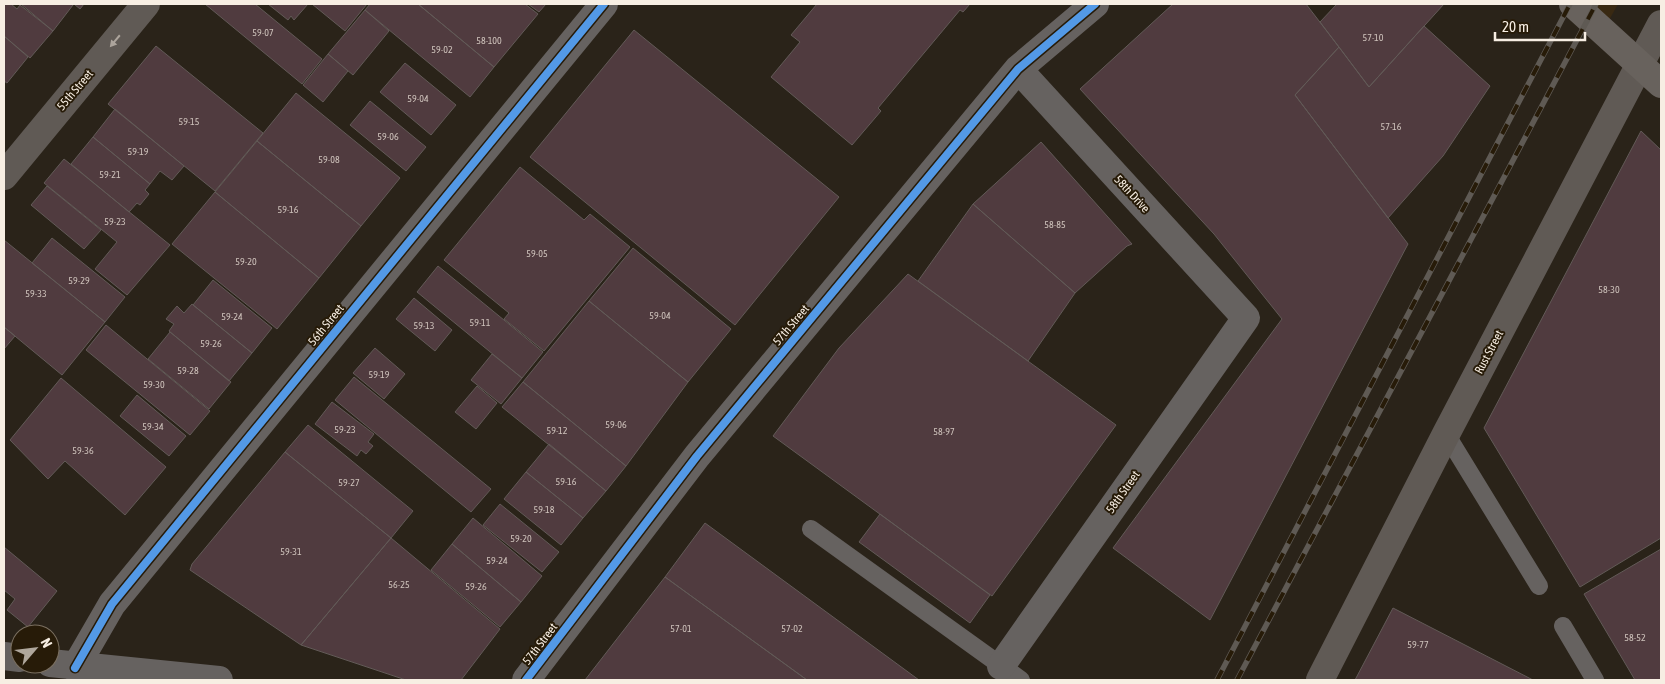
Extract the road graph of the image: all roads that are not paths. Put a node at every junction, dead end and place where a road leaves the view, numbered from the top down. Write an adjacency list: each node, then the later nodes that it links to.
1 (146, 4): 9 (main road, 55th Street, one-way to 9)
2 (604, 4): 15 (street, 56th Street)
3 (1095, 4): 7 (street, 57th Street)
4 (1573, 4): 6 (main road)
5 (1661, 24): 6 (main road, Rust Street)
6 (1640, 64): 8 (main road); 11 (main road, Rust Street)
7 (1018, 70): 10 (street, 58th Drive); 18 (street, 57th Street)
8 (1661, 84)
9 (4, 176)
10 (1246, 318): 16 (street, 58th Street)
11 (1446, 434): 13 (lane); 19 (main road, Rust Street)
12 (811, 529): 16 (lane)
13 (1538, 586)
14 (1562, 626): 20 (lane)
15 (62, 665): 17 (street)
16 (1011, 673)
17 (219, 680)
18 (526, 680)
19 (1320, 680)
20 (1595, 680)

